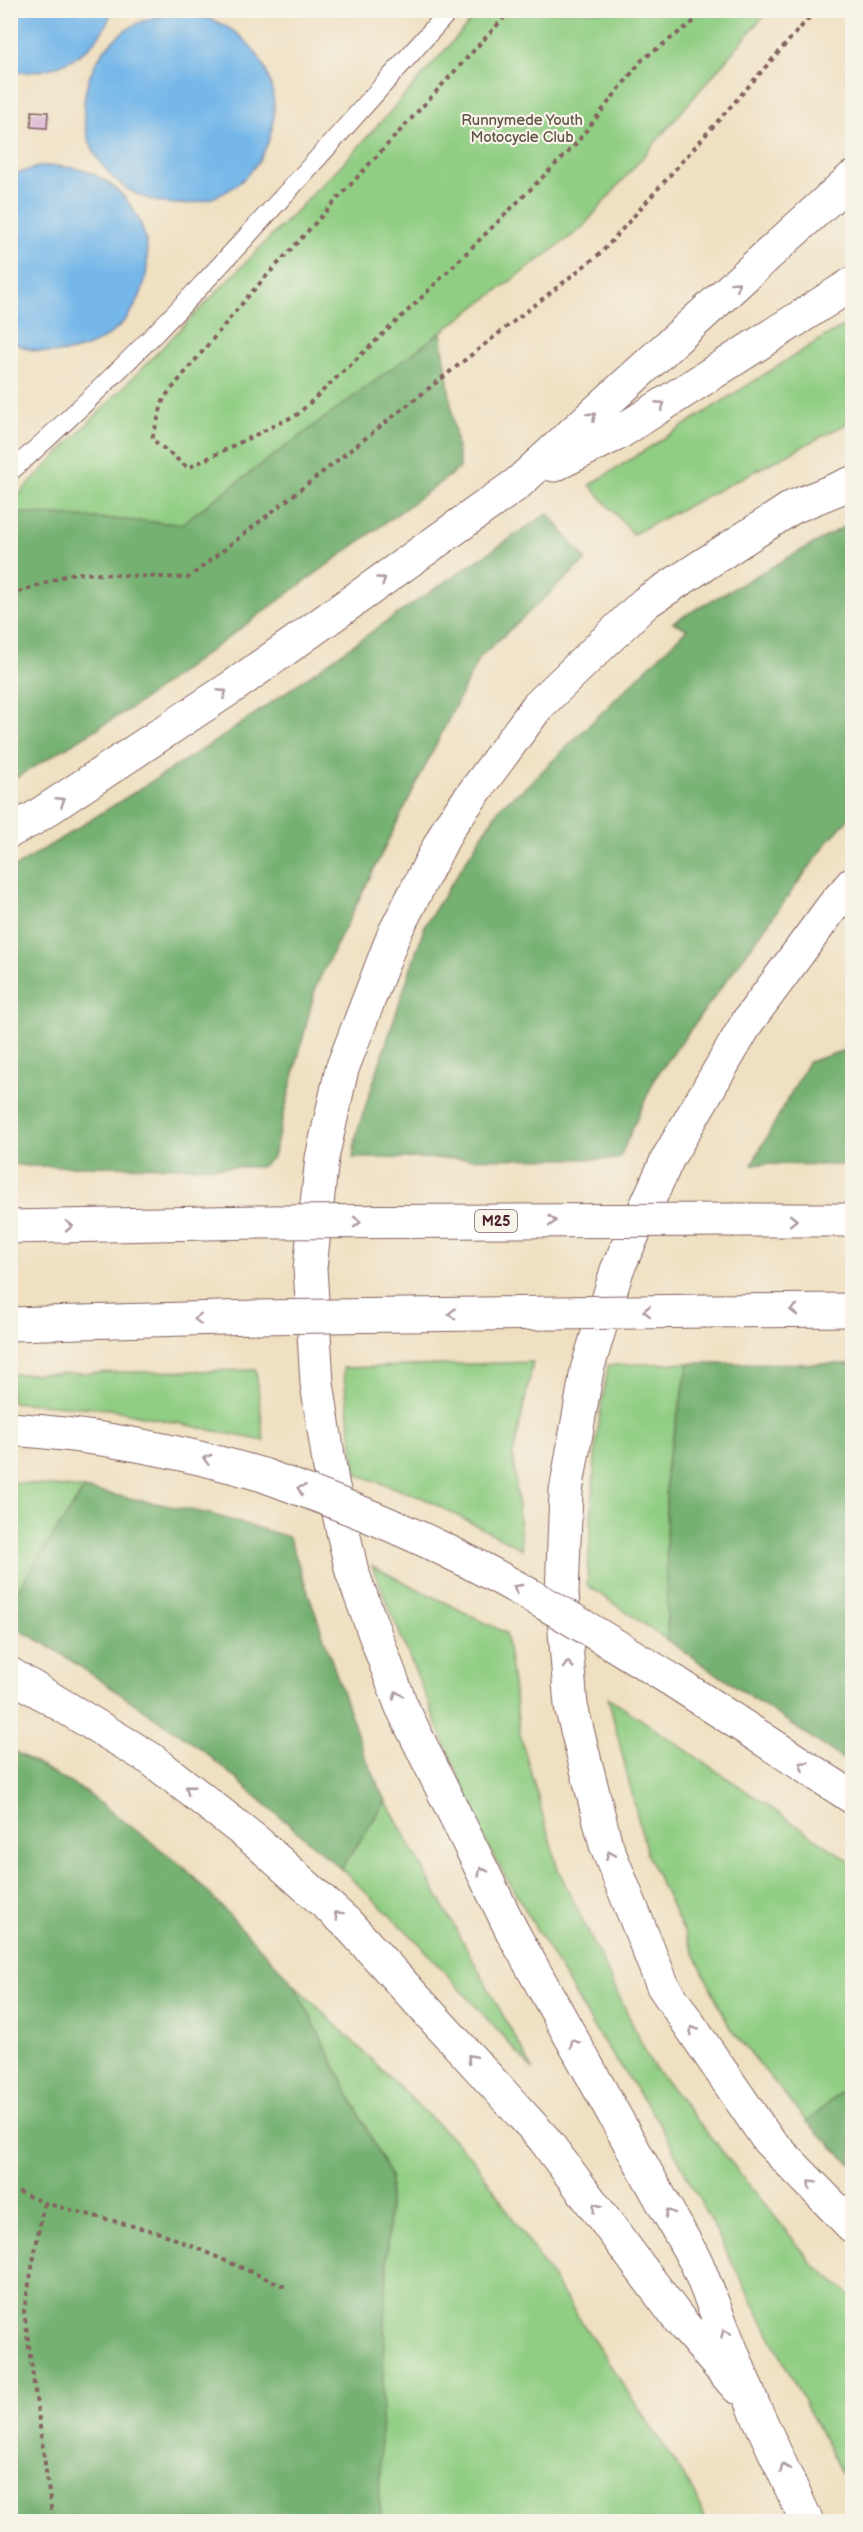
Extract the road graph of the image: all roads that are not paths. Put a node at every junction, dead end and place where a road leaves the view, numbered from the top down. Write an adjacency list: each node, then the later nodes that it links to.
1 (450, 10): 4 (lane)
2 (852, 178): 6 (highway, one-way to 2)
3 (852, 284): 6 (highway, one-way to 3)
4 (10, 472)
5 (852, 483): 17 (highway, one-way to 5)
6 (517, 484): 7 (highway, one-way to 6)
7 (10, 831)
8 (852, 884): 16 (highway, one-way to 8)
9 (852, 1220): 10 (highway, M25, one-way to 9, bridge)
10 (10, 1227)
11 (852, 1310): 12 (highway, one-way to 12, bridge)
12 (10, 1324)
13 (10, 1429): 15 (highway, one-way to 13, bridge)
14 (10, 1674): 17 (highway, one-way to 14)
15 (852, 1797)
16 (852, 2226)
17 (754, 2407): 18 (highway, one-way to 17)
18 (807, 2522)

